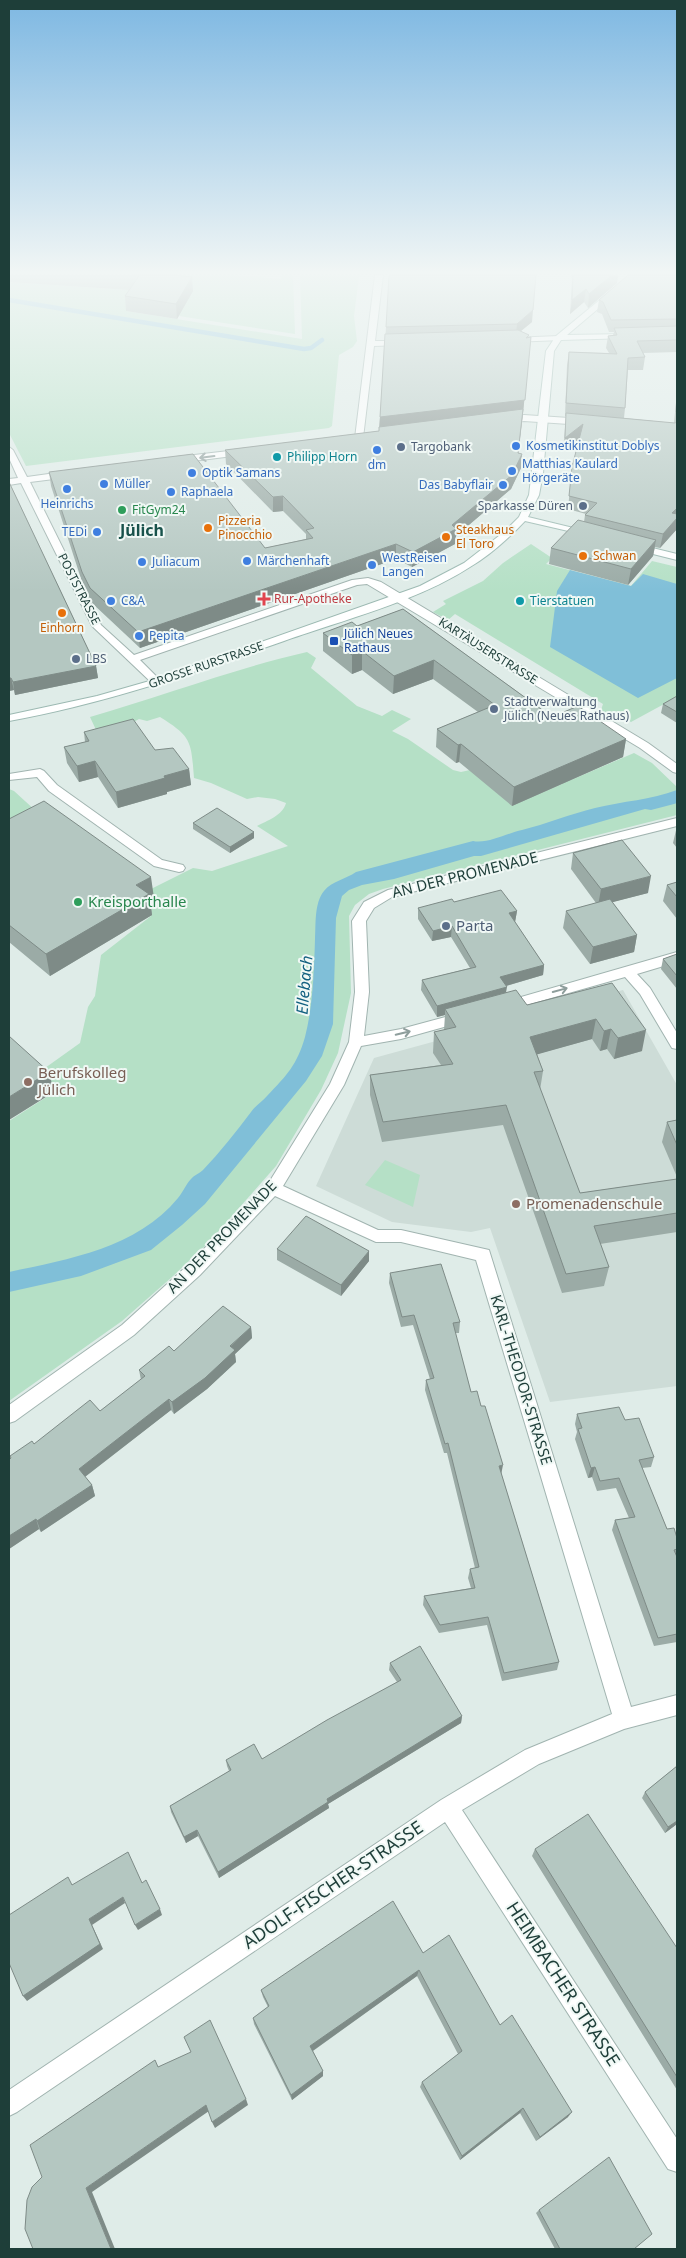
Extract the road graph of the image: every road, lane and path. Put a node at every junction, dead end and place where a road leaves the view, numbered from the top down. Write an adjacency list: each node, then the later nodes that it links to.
1 (366, 380): 6 (street)
2 (547, 380): 3 (street, GROSSE RURSTRASSE)
3 (543, 419): 4 (street); 5 (street); 13 (street, GROSSE RURSTRASSE)
4 (495, 422)
5 (591, 423)
6 (359, 438)
7 (9, 450): 11 (street, POSTSTRASSE)
8 (254, 451): 9 (street, one-way to 9)
9 (167, 462)
10 (81, 472): 11 (street)
11 (24, 480): 12 (street); 18 (street, POSTSTRASSE)
12 (9, 482)
13 (523, 518): 14 (street); 17 (street, GROSSE RURSTRASSE)
14 (601, 538)
15 (629, 545): 16 (street)
16 (677, 557)
17 (399, 597): 18 (street); 19 (street, GROSSE RURSTRASSE); 21 (street, KARTÄUSERSTRASSE)
18 (132, 659): 19 (street, POSTSTRASSE)
19 (157, 682): 20 (street, GROSSE RURSTRASSE)
20 (9, 718)
21 (677, 770)
22 (9, 777): 24 (street)
23 (677, 822): 29 (street, AN DER PROMENADE)
24 (180, 868)
25 (677, 957): 26 (street)
26 (628, 972): 27 (street, one-way to 26); 30 (street)
27 (496, 1008)
28 (477, 1013): 29 (street, one-way to 28)
29 (356, 1042): 31 (street, AN DER PROMENADE)
30 (677, 1044)
31 (273, 1188): 32 (street, AN DER PROMENADE); 34 (street, KARL-THEODOR-STRASSE)
32 (9, 1415)
33 (677, 1705): 34 (street, ADOLF-FISCHER-STRASSE)
34 (624, 1718): 35 (street, ADOLF-FISCHER-STRASSE)
35 (448, 1807): 36 (street, ADOLF-FISCHER-STRASSE); 37 (street, HEIMBACHER STRASSE)
36 (9, 2104)
37 (677, 2160)

